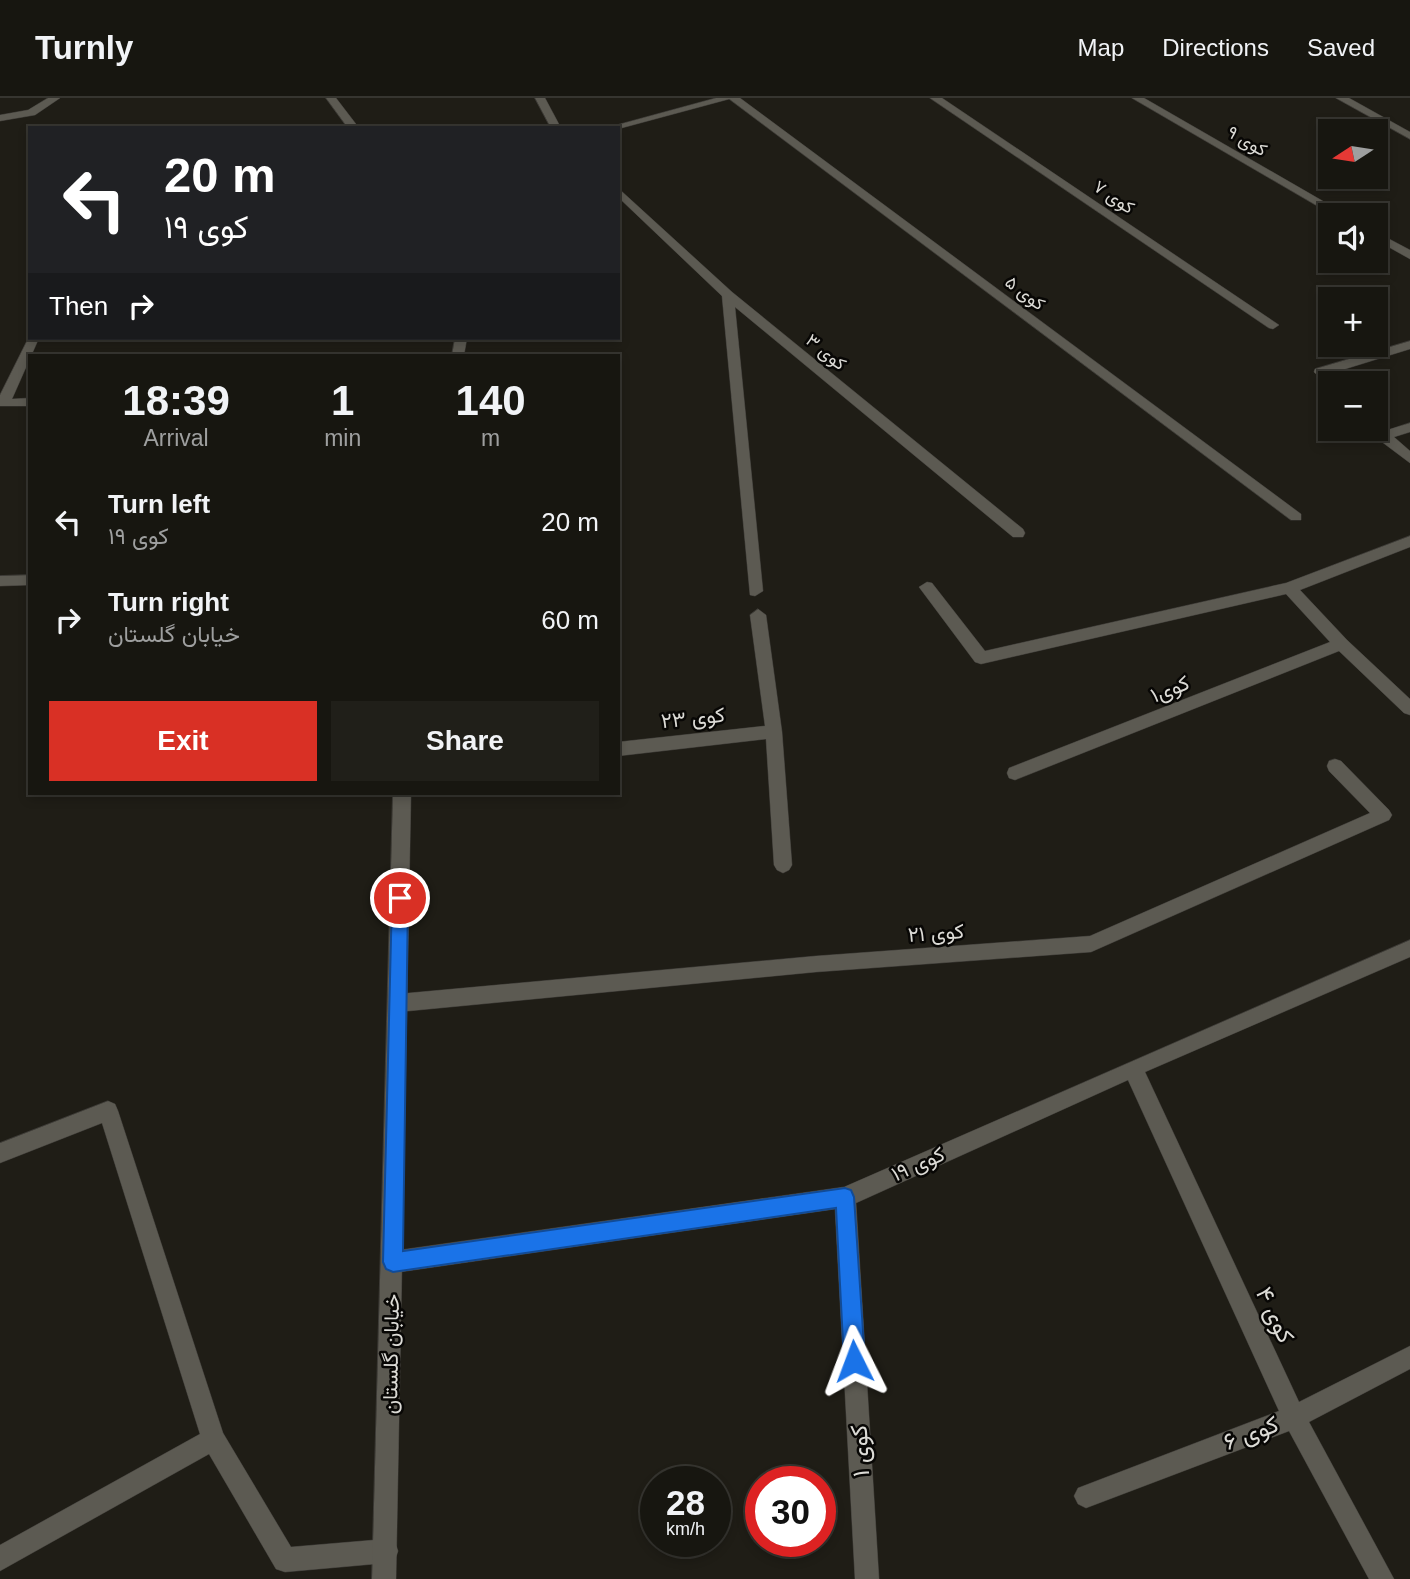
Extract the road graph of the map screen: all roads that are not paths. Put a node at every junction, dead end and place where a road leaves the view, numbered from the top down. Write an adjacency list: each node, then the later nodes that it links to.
1 (55, 98): 9 (street)
2 (331, 98): 10 (street)
3 (540, 98): 11 (street)
4 (727, 98): 12 (street)
5 (733, 98): 28 (street, کوی ۵)
6 (935, 98): 19 (street, کوی ۷)
7 (1137, 98): 15 (street, کوی ۹)
8 (1341, 98): 13 (street)
9 (0, 118)
10 (352, 126)
11 (555, 126)
12 (619, 126)
13 (1410, 136)
14 (620, 193): 18 (street, کوی ۳)
15 (1320, 203)
16 (1388, 242): 17 (street)
17 (1410, 255)
18 (729, 295): 29 (street, کوی ۳); 35 (street)
19 (1273, 325)
20 (32, 340): 23 (street)
21 (1410, 345): 22 (street)
22 (1323, 371)
23 (28, 402)
24 (1410, 427): 25 (street)
25 (1388, 431)
26 (1388, 440): 27 (street)
27 (1410, 458)
28 (1296, 517)
29 (1018, 533)
30 (1410, 541): 34 (street)
31 (28, 580): 32 (street)
32 (0, 581)
33 (927, 587): 34 (street)
34 (1289, 588): 37 (street)
35 (755, 591)
36 (758, 615): 39 (street)
37 (1341, 644): 38 (street); 42 (street, کوی۱)
38 (1410, 709)
39 (774, 732): 40 (street, کوی ۲۳); 44 (street)
40 (620, 749)
41 (1335, 766): 46 (street, کوی ۲۱)
42 (1015, 773)
43 (402, 795): 46 (street, خیابان گلستان)
44 (783, 865)
45 (1410, 948): 47 (street, کوی ۱۹)
46 (398, 1003): 50 (street, خیابان گلستان)
47 (1132, 1068): 49 (street, کوی ۱۹); 52 (street, کوی ۴)
48 (0, 1153): 53 (street)
49 (845, 1197): 50 (street, کوی ۱۹); 58 (street, کوی ۱)
50 (393, 1262): 55 (street, خیابان گلستان)
51 (1410, 1357): 52 (street, کوی ۶)
52 (1294, 1417): 54 (street, کوی ۶); 59 (street, کوی ۴)
53 (213, 1439): 55 (street); 56 (street)
54 (1087, 1496)
55 (386, 1551): 57 (street, خیابان گلستان)
56 (0, 1559)
57 (384, 1579)
58 (867, 1579)
59 (1381, 1579)

